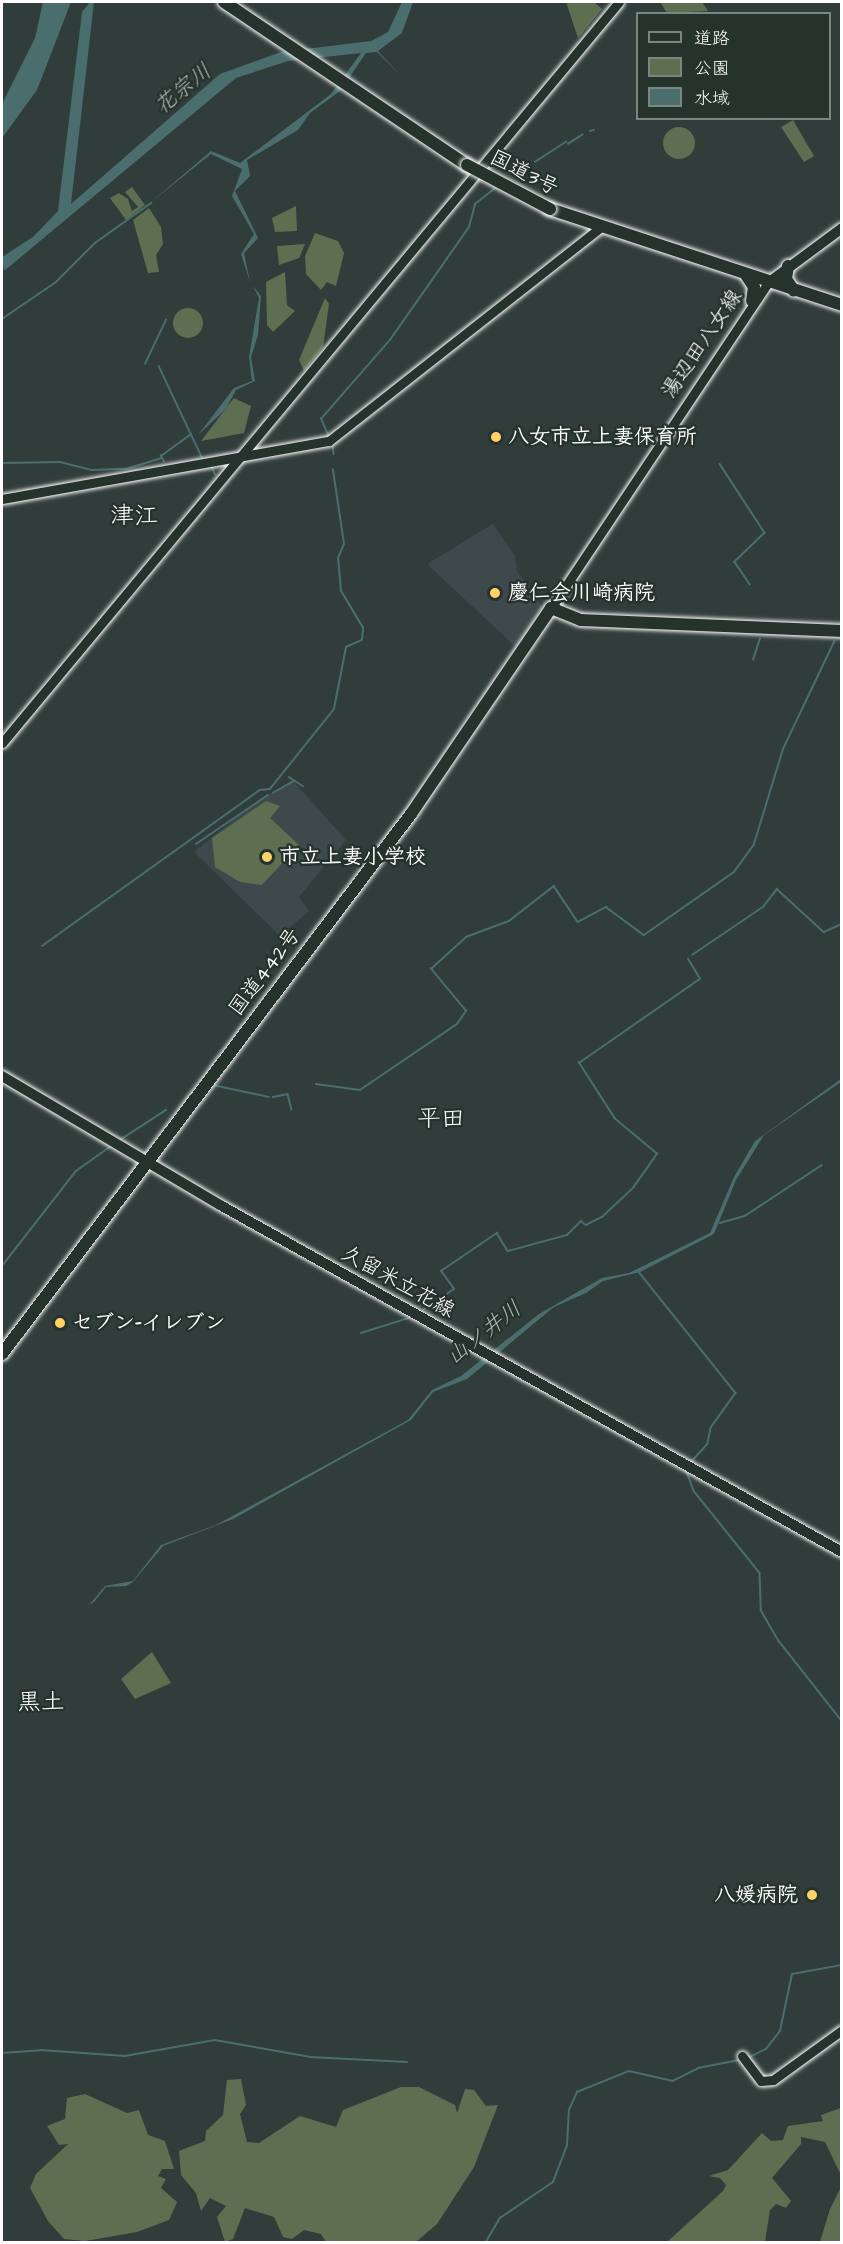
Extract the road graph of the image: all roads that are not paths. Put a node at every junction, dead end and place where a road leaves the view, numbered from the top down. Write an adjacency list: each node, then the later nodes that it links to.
1 (224, 2): 3 (highway, 国道3号, bridge)
2 (619, 2): 11 (street)
3 (602, 226): 6 (highway, 国道3号); 11 (street)
4 (842, 228): 5 (main road)
5 (788, 266): 7 (main road); 8 (highway)
6 (746, 275): 7 (highway, 国道3号); 9 (highway)
7 (768, 283): 8 (highway, 国道3号); 9 (street, 湯辺田八女線)
8 (794, 291): 10 (highway, 国道3号)
9 (752, 302): 13 (street, 湯辺田八女線)
10 (842, 305)
11 (238, 458): 12 (street); 15 (street)
12 (2, 499)
13 (551, 608): 14 (highway); 17 (highway, 国道442号)
14 (842, 632)
15 (2, 743)
16 (2, 1076): 17 (main road, 久留米立花線)
17 (146, 1163): 18 (highway, 国道442号); 19 (main road, 久留米立花線)
18 (2, 1354)
19 (842, 1552)
20 (842, 2030): 21 (street)
21 (741, 2056)

